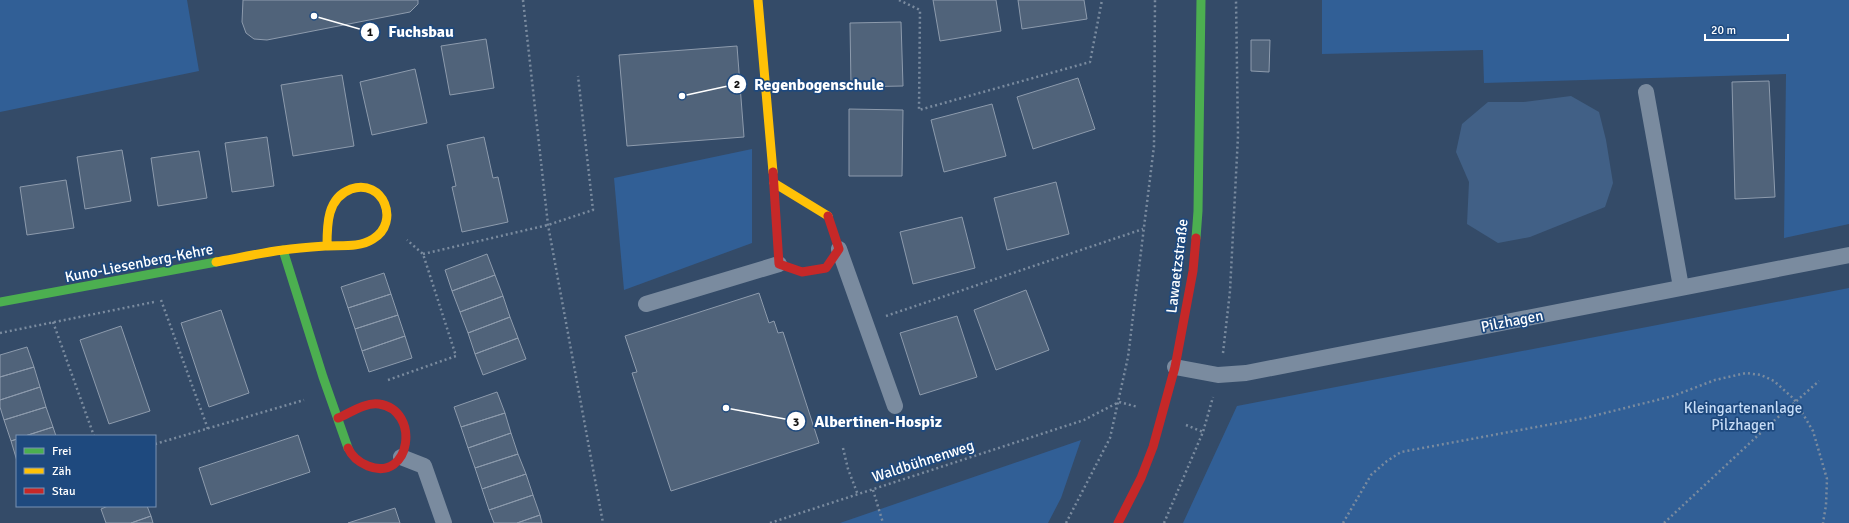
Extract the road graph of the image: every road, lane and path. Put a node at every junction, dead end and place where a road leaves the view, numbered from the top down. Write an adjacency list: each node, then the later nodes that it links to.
1 (524, 0): 11 (path)
2 (758, 0): 10 (street)
3 (899, 0): 4 (path)
4 (1102, 0)
5 (1155, 0): 12 (path)
6 (1200, 0): 27 (street, Lawaetzstraße)
7 (1236, 0): 28 (path)
8 (578, 76): 11 (path)
9 (1646, 92): 19 (lane)
10 (774, 183): 14 (street); 18 (street)
11 (548, 225): 16 (path); 41 (path)
12 (1144, 229): 25 (path); 30 (path)
13 (327, 246): 13 (street, Kuno-Liesenberg-Kehre); 15 (street, Kuno-Liesenberg-Kehre)
14 (839, 249): 18 (street); 25 (lane)
15 (283, 250): 22 (street, Kuno-Liesenberg-Kehre); 33 (street)
16 (424, 254)
17 (1849, 255): 19 (lane, Pilzhagen)
18 (779, 264): 23 (lane)
19 (1681, 287): 28 (lane, Pilzhagen)
20 (169, 299): 21 (path)
21 (161, 300): 24 (path); 34 (path)
22 (0, 302)
23 (646, 304)
24 (53, 322): 26 (path); 35 (path)
25 (866, 323): 32 (lane)
26 (0, 333)
27 (1176, 367): 28 (lane, Pilzhagen); 45 (street, Lawaetzstraße)
28 (1218, 375): 46 (path)
29 (1819, 381): 31 (path)
30 (1119, 402): 38 (path, Waldbühnenweg); 44 (path)
31 (1797, 402): 47 (path); 48 (path); 49 (path)
32 (895, 406)
33 (338, 418): 37 (street); 37 (street)
34 (208, 429)
35 (94, 435)
36 (843, 448): 39 (path)
37 (402, 457): 40 (lane)
38 (873, 490): 39 (path, Waldbühnenweg); 43 (path)
39 (858, 495): 42 (path, Waldbühnenweg)
40 (444, 523)
41 (603, 523)
42 (770, 523)
43 (883, 523)
44 (1066, 523)
45 (1118, 523)
46 (1164, 523)
47 (1343, 523)
48 (1664, 523)
49 (1823, 523)

